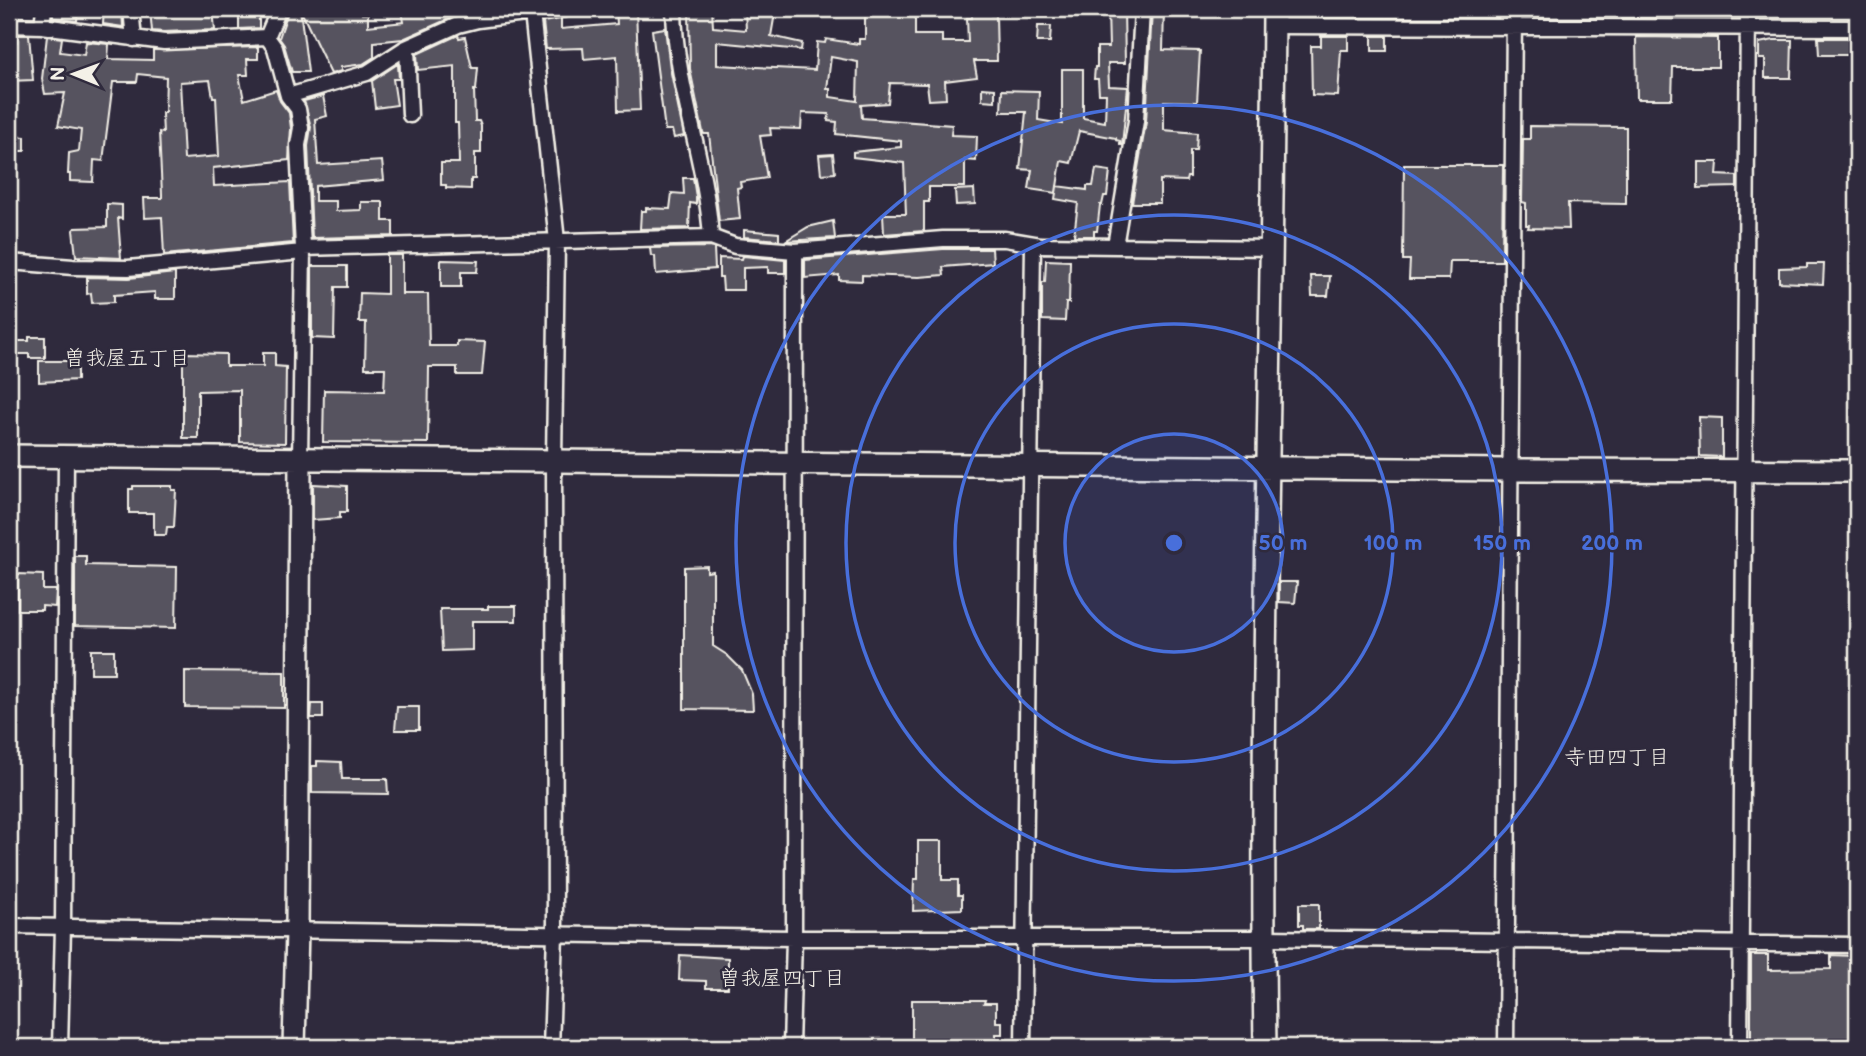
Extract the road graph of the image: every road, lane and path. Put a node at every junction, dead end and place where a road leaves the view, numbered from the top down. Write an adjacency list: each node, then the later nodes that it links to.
1 (44, 9): 13 (street)
2 (131, 9): 18 (street)
3 (279, 9): 17 (street)
4 (566, 9): 9 (street)
5 (674, 9): 22 (street)
6 (1142, 9): 25 (street)
7 (1514, 9): 14 (street)
8 (1748, 9): 15 (street)
9 (532, 13): 10 (street); 23 (street)
10 (480, 14): 19 (street)
11 (1274, 17): 14 (street); 26 (street)
12 (9, 25): 13 (street)
13 (42, 26): 18 (street)
14 (1514, 27): 15 (street); 37 (street)
15 (1747, 28): 16 (street); 38 (street)
16 (1857, 28)
17 (267, 37): 18 (street); 20 (street)
18 (134, 39)
19 (407, 48): 20 (street); 21 (street)
20 (289, 96): 27 (street)
21 (410, 115)
22 (711, 237): 23 (street); 28 (street)
23 (557, 241): 27 (street); 33 (street)
24 (1033, 244): 25 (street); 28 (street); 35 (street)
25 (1115, 246): 26 (street)
26 (1271, 248): 36 (street)
27 (303, 250): 29 (street); 32 (street)
28 (795, 251): 34 (street)
29 (9, 262)
30 (9, 456): 31 (street)
31 (66, 456): 32 (street); 41 (street)
32 (300, 459): 33 (street); 42 (street)
33 (554, 461): 34 (street); 43 (street)
34 (793, 463): 35 (street); 44 (street)
35 (1029, 466): 36 (street); 45 (street)
36 (1267, 467): 37 (street); 46 (street)
37 (1509, 470): 38 (street); 47 (street)
38 (1745, 470): 39 (street); 48 (street)
39 (1857, 471)
40 (9, 926): 41 (street)
41 (63, 927): 42 (street); 50 (street)
42 (298, 930): 43 (street); 51 (street)
43 (555, 935): 44 (street); 52 (street)
44 (794, 938): 45 (street); 53 (street)
45 (1026, 938): 46 (street); 54 (street)
46 (1263, 938): 47 (street); 55 (street)
47 (1505, 941): 48 (street); 56 (street)
48 (1741, 943): 49 (street); 57 (street)
49 (1857, 945)
50 (60, 1046)
51 (295, 1046)
52 (551, 1047)
53 (791, 1047)
54 (1023, 1047)
55 (1265, 1047)
56 (1506, 1047)
57 (1740, 1047)

